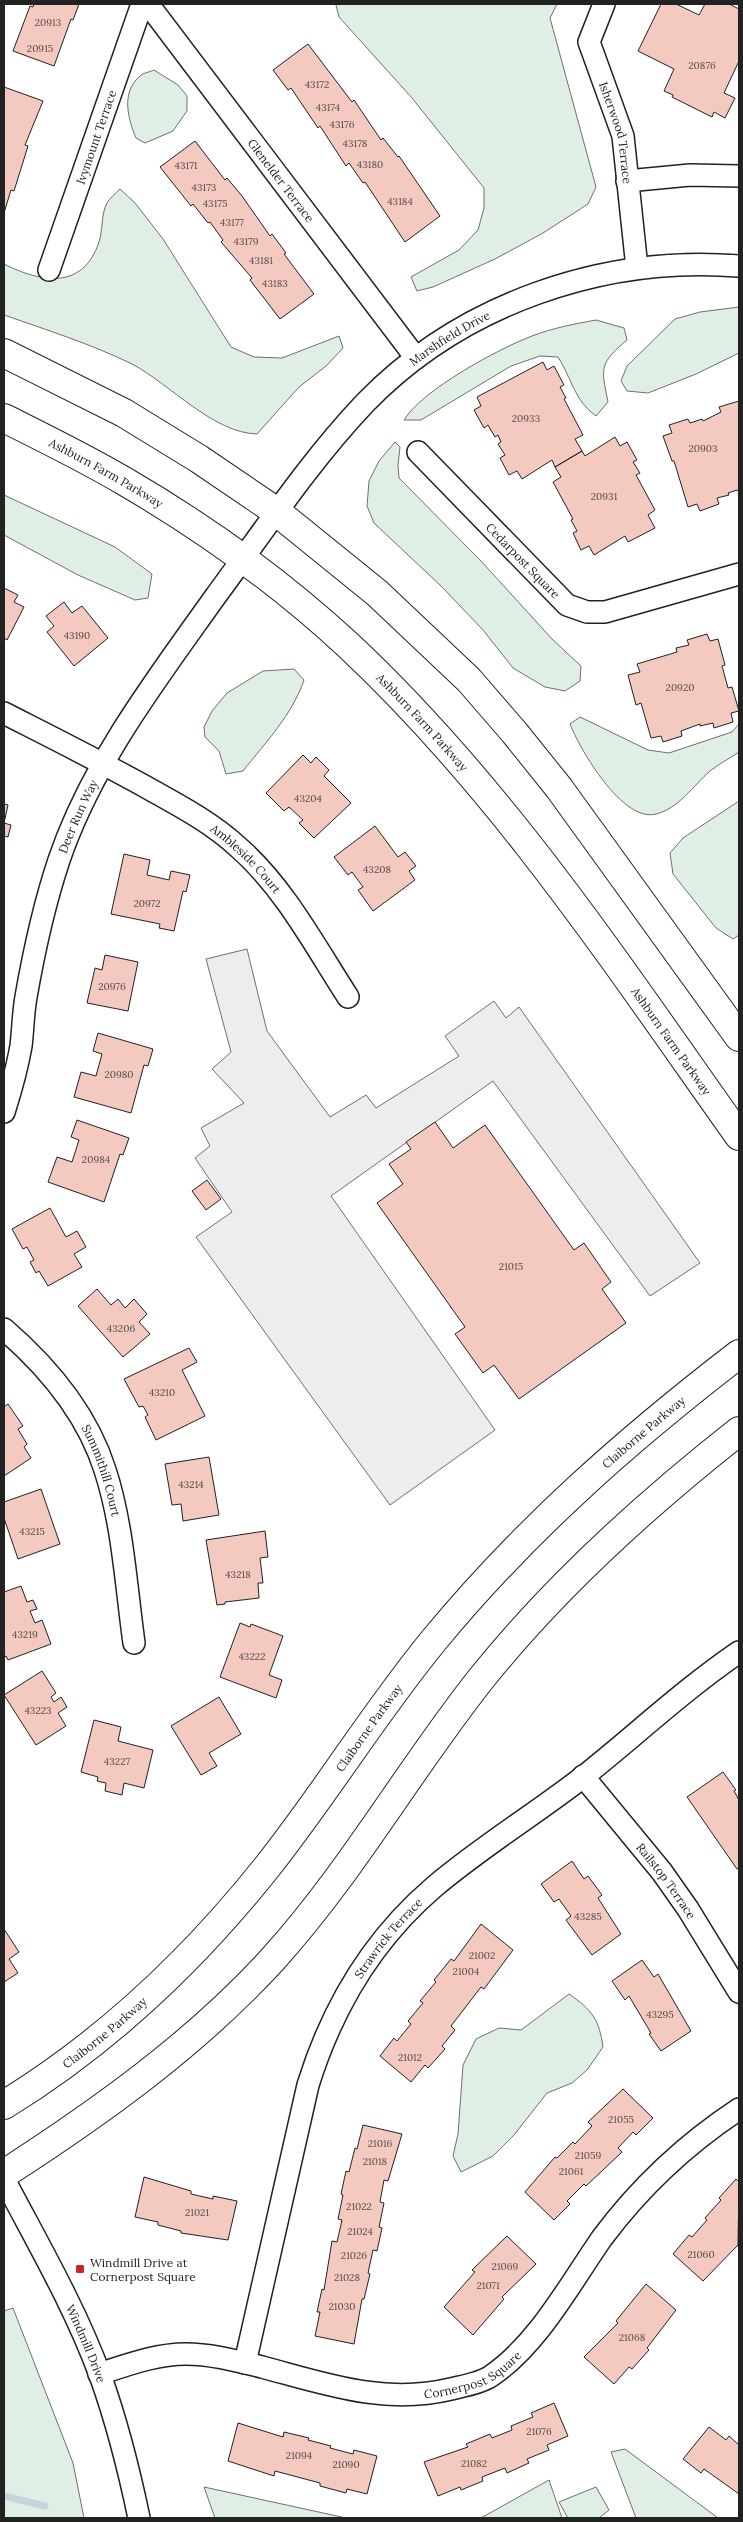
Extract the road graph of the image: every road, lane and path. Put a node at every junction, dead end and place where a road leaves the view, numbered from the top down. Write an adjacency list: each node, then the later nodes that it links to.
1 (142, 4): 8 (street, Ivymount Terrace)
2 (148, 4): 10 (street, Glenelder Terrace)
3 (604, 4): 5 (street, Isherwood Terrace)
4 (739, 176): 5 (street)
5 (627, 181): 7 (street, Isherwood Terrace)
6 (739, 266): 7 (street, Marshfield Drive)
7 (637, 268): 10 (street, Marshfield Drive)
8 (49, 270)
9 (4, 354): 13 (main road)
10 (416, 358): 13 (street, Marshfield Drive)
11 (4, 418): 14 (main road, Ashburn Farm Parkway)
12 (418, 452): 15 (street, Cedarpost Square)
13 (277, 512): 14 (street, Marshfield Drive); 19 (main road)
14 (242, 560): 17 (street, Deer Run Way); 21 (main road, Ashburn Farm Parkway)
15 (739, 574)
16 (4, 713): 17 (street, Ambleside Court)
17 (103, 764): 18 (street, Ambleside Court); 20 (street, Deer Run Way)
18 (348, 997)
19 (739, 1037)
20 (4, 1112)
21 (739, 1136)
22 (4, 1329): 25 (street, Summithill Court)
23 (739, 1354): 29 (main road, Claiborne Parkway)
24 (739, 1431): 31 (main road)
25 (134, 1643)
26 (739, 1652): 27 (street, Strawrick Terrace)
27 (583, 1776): 28 (street, Railstop Terrace); 33 (street, Strawrick Terrace)
28 (739, 1992)
29 (4, 2105)
30 (739, 2110): 33 (street, Cornerpost Square)
31 (4, 2174)
32 (4, 2179): 34 (street, Windmill Drive)
33 (245, 2363): 34 (street, Cornerpost Square)
34 (100, 2374): 35 (street, Windmill Drive)
35 (139, 2518)

